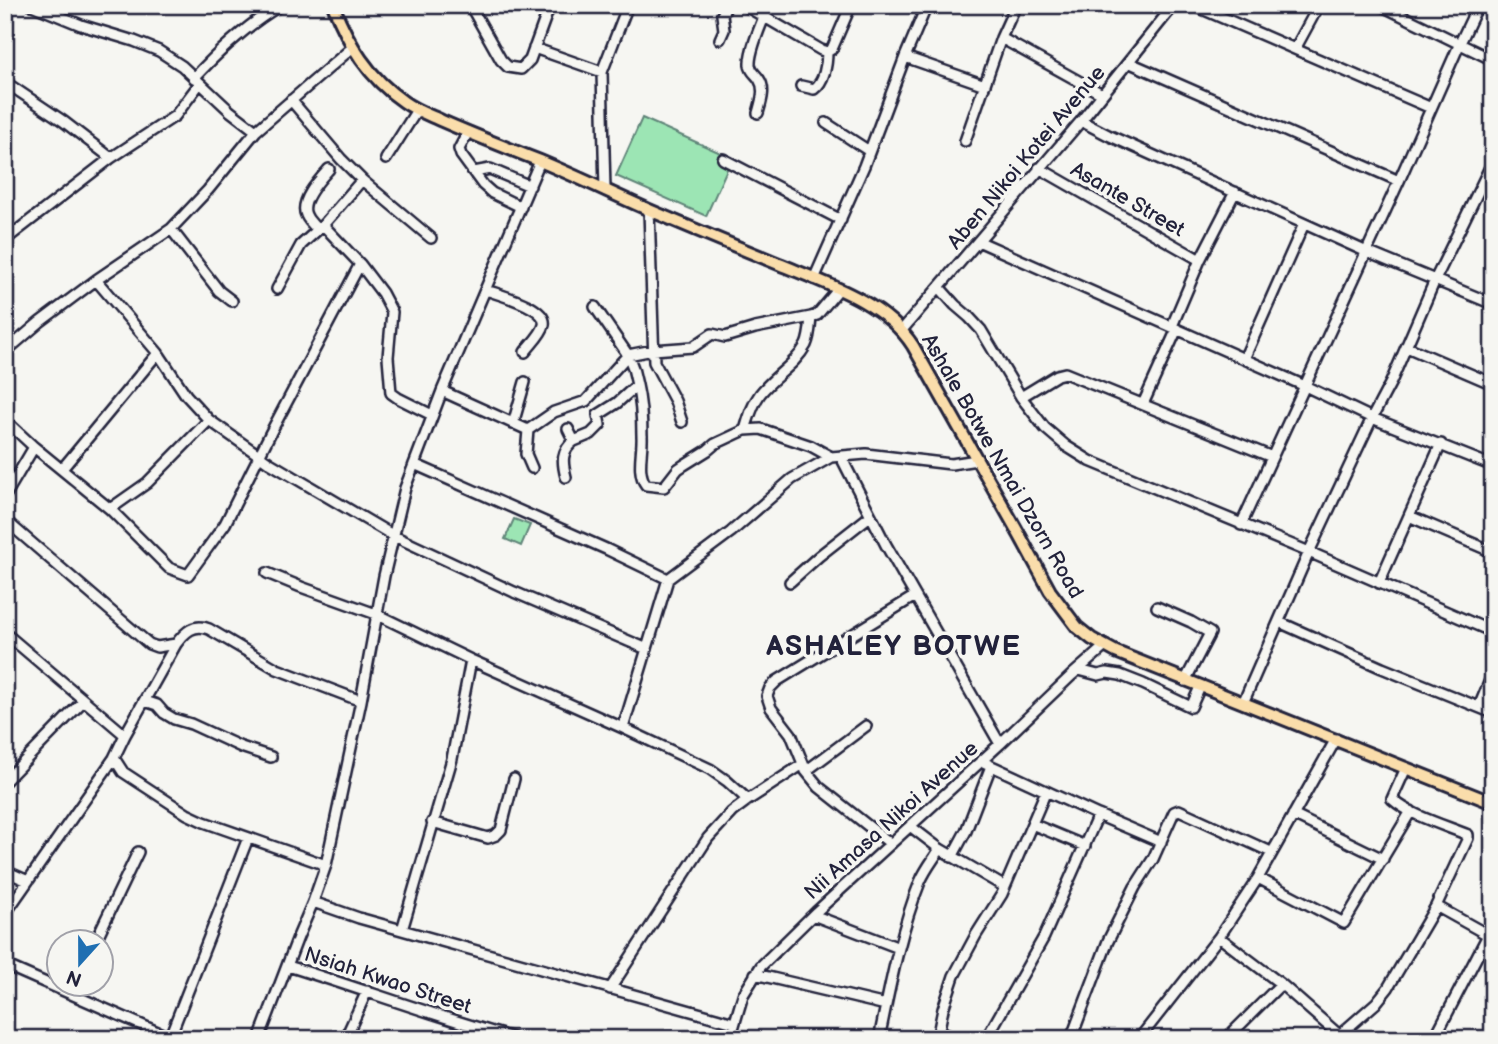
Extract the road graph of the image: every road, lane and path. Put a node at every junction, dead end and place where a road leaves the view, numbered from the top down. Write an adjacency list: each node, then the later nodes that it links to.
1 (32, 5): 33 (street)
2 (259, 5): 20 (street)
3 (281, 5): 20 (street)
4 (333, 5): 25 (main road, Ashale Botwe Nmai Dzorn Road)
5 (470, 5): 26 (street)
6 (550, 5): 26 (street)
7 (628, 5): 32 (street)
8 (727, 5): 22 (street)
9 (744, 5): 21 (street)
10 (769, 5): 21 (street)
11 (851, 5): 28 (street)
12 (927, 5): 29 (street)
13 (1016, 5): 23 (street)
14 (1174, 5): 31 (street, Aben Nikoi Kotei Avenue)
15 (1192, 5): 27 (street)
16 (1319, 5): 27 (street)
17 (1380, 5): 19 (street)
18 (1478, 5): 24 (street)
19 (1393, 8): 24 (street)
20 (263, 15): 33 (street)
21 (764, 17): 28 (street); 41 (street)
22 (720, 38)
23 (1001, 38): 35 (street); 37 (street)
24 (1460, 43): 30 (street); 39 (street)
25 (352, 47): 38 (street); 40 (main road, Ashale Botwe Nmai Dzorn Road)
26 (534, 48): 32 (street)
27 (1294, 49): 39 (street)
28 (827, 52): 36 (street)
29 (905, 57): 35 (street); 47 (street)
30 (1493, 60)
31 (1128, 62): 37 (street, Aben Nikoi Kotei Avenue); 57 (street)
32 (602, 72): 59 (street)
33 (197, 80): 44 (street); 48 (street)
34 (5, 82): 48 (street)
35 (985, 85): 46 (street)
36 (801, 86)
37 (1102, 94): 42 (street, Aben Nikoi Kotei Avenue)
38 (291, 100): 44 (street); 56 (street)
39 (1431, 108): 57 (street)
40 (417, 110): 45 (main road, Ashale Botwe Nmai Dzorn Road); 49 (street)
41 (758, 113)
42 (1081, 121): 53 (street, Aben Nikoi Kotei Avenue); 60 (street)
43 (827, 123): 47 (street)
44 (256, 131): 66 (street)
45 (468, 132): 51 (main road, Ashale Botwe Nmai Dzorn Road); 55 (street)
46 (965, 141)
47 (869, 151): 63 (street)
48 (111, 158): 67 (street)
49 (386, 159)
50 (723, 159): 63 (street)
51 (540, 161): 58 (street); 59 (main road, Ashale Botwe Nmai Dzorn Road)
52 (1493, 162): 75 (street)
53 (1039, 167): 69 (street, Aben Nikoi Kotei Avenue); 71 (street, Asante Street)
54 (329, 169): 65 (street)
55 (474, 172): 58 (street); 61 (street)
56 (362, 180): 65 (street); 68 (street)
57 (1399, 181): 70 (street)
58 (530, 186): 61 (street)
59 (605, 190): 62 (main road, Ashale Botwe Nmai Dzorn Road)
60 (1235, 192): 64 (street); 71 (street)
61 (521, 207): 78 (street)
62 (649, 210): 73 (main road, Ashale Botwe Nmai Dzorn Road); 87 (street)
63 (841, 220): 73 (street)
64 (1304, 224): 70 (street); 92 (street)
65 (320, 227): 72 (street); 77 (street)
66 (171, 229): 74 (street); 80 (street)
67 (7, 237)
68 (431, 238)
69 (978, 241): 76 (street, Aben Nikoi Kotei Avenue); 84 (street)
70 (1367, 252): 75 (street); 96 (street)
71 (1200, 260): 84 (street)
72 (360, 264): 101 (street); 114 (street)
73 (814, 279): 79 (main road, Ashale Botwe Nmai Dzorn Road)
74 (96, 280): 88 (street); 90 (street)
75 (1435, 280): 81 (street); 86 (street)
76 (939, 287): 85 (street, Aben Nikoi Kotei Avenue); 98 (street)
77 (277, 289)
78 (486, 290): 89 (street); 97 (street)
79 (838, 290): 83 (street); 85 (main road, Ashale Botwe Nmai Dzorn Road)
80 (232, 301)
81 (1493, 303)
82 (595, 307): 91 (street)
83 (811, 317): 87 (street); 110 (street)
84 (1174, 327): 92 (street); 100 (street)
85 (902, 330): 117 (main road, Ashale Botwe Nmai Dzorn Road)
86 (1406, 347): 94 (street); 103 (street)
87 (653, 350): 91 (street); 106 (street)
88 (5, 352)
89 (525, 352)
90 (158, 353): 105 (street); 121 (street)
91 (628, 355): 95 (street); 99 (street)
92 (1244, 359): 96 (street)
93 (525, 382): 107 (street)
94 (1493, 384)
95 (637, 385): 102 (street); 110 (street)
96 (1305, 386): 103 (street); 116 (street)
97 (442, 391): 101 (street); 107 (street)
98 (1021, 397): 100 (street); 128 (street)
99 (586, 401): 102 (street); 109 (street)
100 (1143, 404): 116 (street)
101 (432, 415): 118 (street)
102 (597, 415): 111 (street)
103 (1372, 418): 112 (street); 130 (street)
104 (5, 420): 113 (street)
105 (209, 420): 114 (street); 124 (street)
106 (682, 422)
107 (513, 424): 109 (street)
108 (568, 429): 111 (street)
109 (527, 430): 120 (street)
110 (745, 430): 115 (street)
111 (574, 440): 122 (street)
112 (1441, 444): 119 (street); 126 (street)
113 (34, 447): 121 (street); 123 (street)
114 (260, 456): 124 (street); 129 (street)
115 (836, 457): 117 (street); 125 (street); 133 (street)
116 (1272, 457): 128 (street)
117 (977, 460): 143 (main road, Ashale Botwe Nmai Dzorn Road)
118 (414, 464): 129 (street); 133 (street)
119 (1493, 466)
120 (532, 468)
121 (62, 469): 124 (street)
122 (566, 477)
123 (5, 496)
124 (110, 509)
125 (870, 516): 134 (street); 136 (street)
126 (1409, 516): 131 (street); 135 (street)
127 (5, 520): 142 (street)
128 (1241, 525): 130 (street)
129 (394, 536): 138 (street); 144 (street)
130 (1309, 552): 135 (street); 139 (street)
131 (1493, 552)
132 (267, 573): 138 (street)
133 (668, 579): 144 (street)
134 (790, 582)
135 (1379, 583): 140 (street)
136 (915, 596): 160 (street); 165 (street)
137 (1157, 607): 148 (street)
138 (376, 614): 145 (street); 152 (street)
139 (1279, 622): 153 (street); 154 (street)
140 (1493, 632)
141 (5, 633): 150 (street)
142 (176, 644): 151 (street); 152 (street)
143 (1104, 647): 146 (street, Nii Amasa Nikoi Avenue); 148 (main road, Ashale Botwe Nmai Dzorn Road)
144 (647, 649): 157 (street)
145 (471, 660): 157 (street); 175 (street)
146 (1079, 670): 149 (street); 160 (street, Nii Amasa Nikoi Avenue)
147 (1493, 673): 154 (street)
148 (1185, 681): 149 (main road, Ashale Botwe Nmai Dzorn Road)
149 (1200, 687): 153 (main road, Ashale Botwe Nmai Dzorn Road)
150 (83, 700): 158 (street); 168 (street)
151 (145, 701): 158 (street); 161 (street)
152 (360, 701): 187 (street)
153 (1244, 703): 159 (main road, Ashale Botwe Nmai Dzorn Road)
154 (1479, 707): 155 (street)
155 (1493, 713)
156 (866, 726): 165 (street)
157 (624, 728): 170 (street)
158 (125, 735): 162 (street)
159 (1336, 740): 166 (main road, Ashale Botwe Nmai Dzorn Road); 173 (street)
160 (1000, 744): 163 (street, Nii Amasa Nikoi Avenue)
161 (271, 757)
162 (114, 758): 178 (street); 190 (street)
163 (981, 761): 164 (street); 177 (street, Nii Amasa Nikoi Avenue)
164 (991, 766): 169 (street); 185 (street)
165 (805, 767): 170 (street); 180 (street)
166 (1406, 768): 171 (main road, Ashale Botwe Nmai Dzorn Road); 172 (street)
167 (514, 779): 175 (street)
168 (5, 781)
169 (1046, 791): 174 (street); 176 (street)
170 (748, 800): 206 (street)
171 (1493, 803)
172 (1411, 811): 186 (street); 193 (street)
173 (1293, 815): 184 (street); 186 (street)
174 (1098, 816): 179 (street); 181 (street)
175 (432, 822): 197 (street)
176 (1032, 824): 181 (street); 191 (street)
177 (910, 826): 180 (street, Nii Amasa Nikoi Avenue); 182 (street)
178 (248, 838): 187 (street); 214 (street)
179 (1161, 842): 184 (street); 222 (street)
180 (891, 844): 195 (street, Nii Amasa Nikoi Avenue)
181 (1085, 846): 221 (street)
182 (940, 849): 185 (street); 200 (street)
183 (138, 852): 196 (street)
184 (1271, 852): 189 (street)
185 (952, 857): 191 (street)
186 (1384, 859): 189 (street)
187 (326, 865): 192 (street)
188 (5, 871): 190 (street)
189 (1258, 878): 199 (street)
190 (28, 881): 194 (street)
191 (1005, 887): 211 (street)
192 (313, 902): 197 (street); 202 (street)
193 (1436, 906): 198 (street); 213 (street)
194 (5, 914)
195 (813, 915): 200 (street); 203 (street, Nii Amasa Nikoi Avenue)
196 (102, 928)
197 (402, 930): 206 (street)
198 (1490, 932): 225 (street)
199 (1219, 937): 205 (street); 223 (street)
200 (899, 948): 209 (street)
201 (5, 965): 204 (street)
202 (288, 967): 207 (street, Nsiah Kwao Street); 215 (street)
203 (755, 974): 209 (street); 210 (street, Nii Amasa Nikoi Avenue)
204 (46, 979)
205 (1281, 984): 213 (street); 224 (street)
206 (610, 989): 210 (street)
207 (368, 991): 216 (street); 217 (street, Nsiah Kwao Street)
208 (91, 998): 214 (street)
209 (886, 1005): 219 (street)
210 (734, 1023): 212 (street, Nii Amasa Nikoi Avenue)
211 (938, 1035): 220 (street)
212 (730, 1037): 218 (street)
213 (1337, 1037)
214 (169, 1038)
215 (259, 1039)
216 (345, 1039)
217 (517, 1039)
218 (749, 1039)
219 (879, 1039)
220 (957, 1039)
221 (986, 1039)
222 (1071, 1039)
223 (1139, 1039)
224 (1226, 1039)
225 (1434, 1039)

